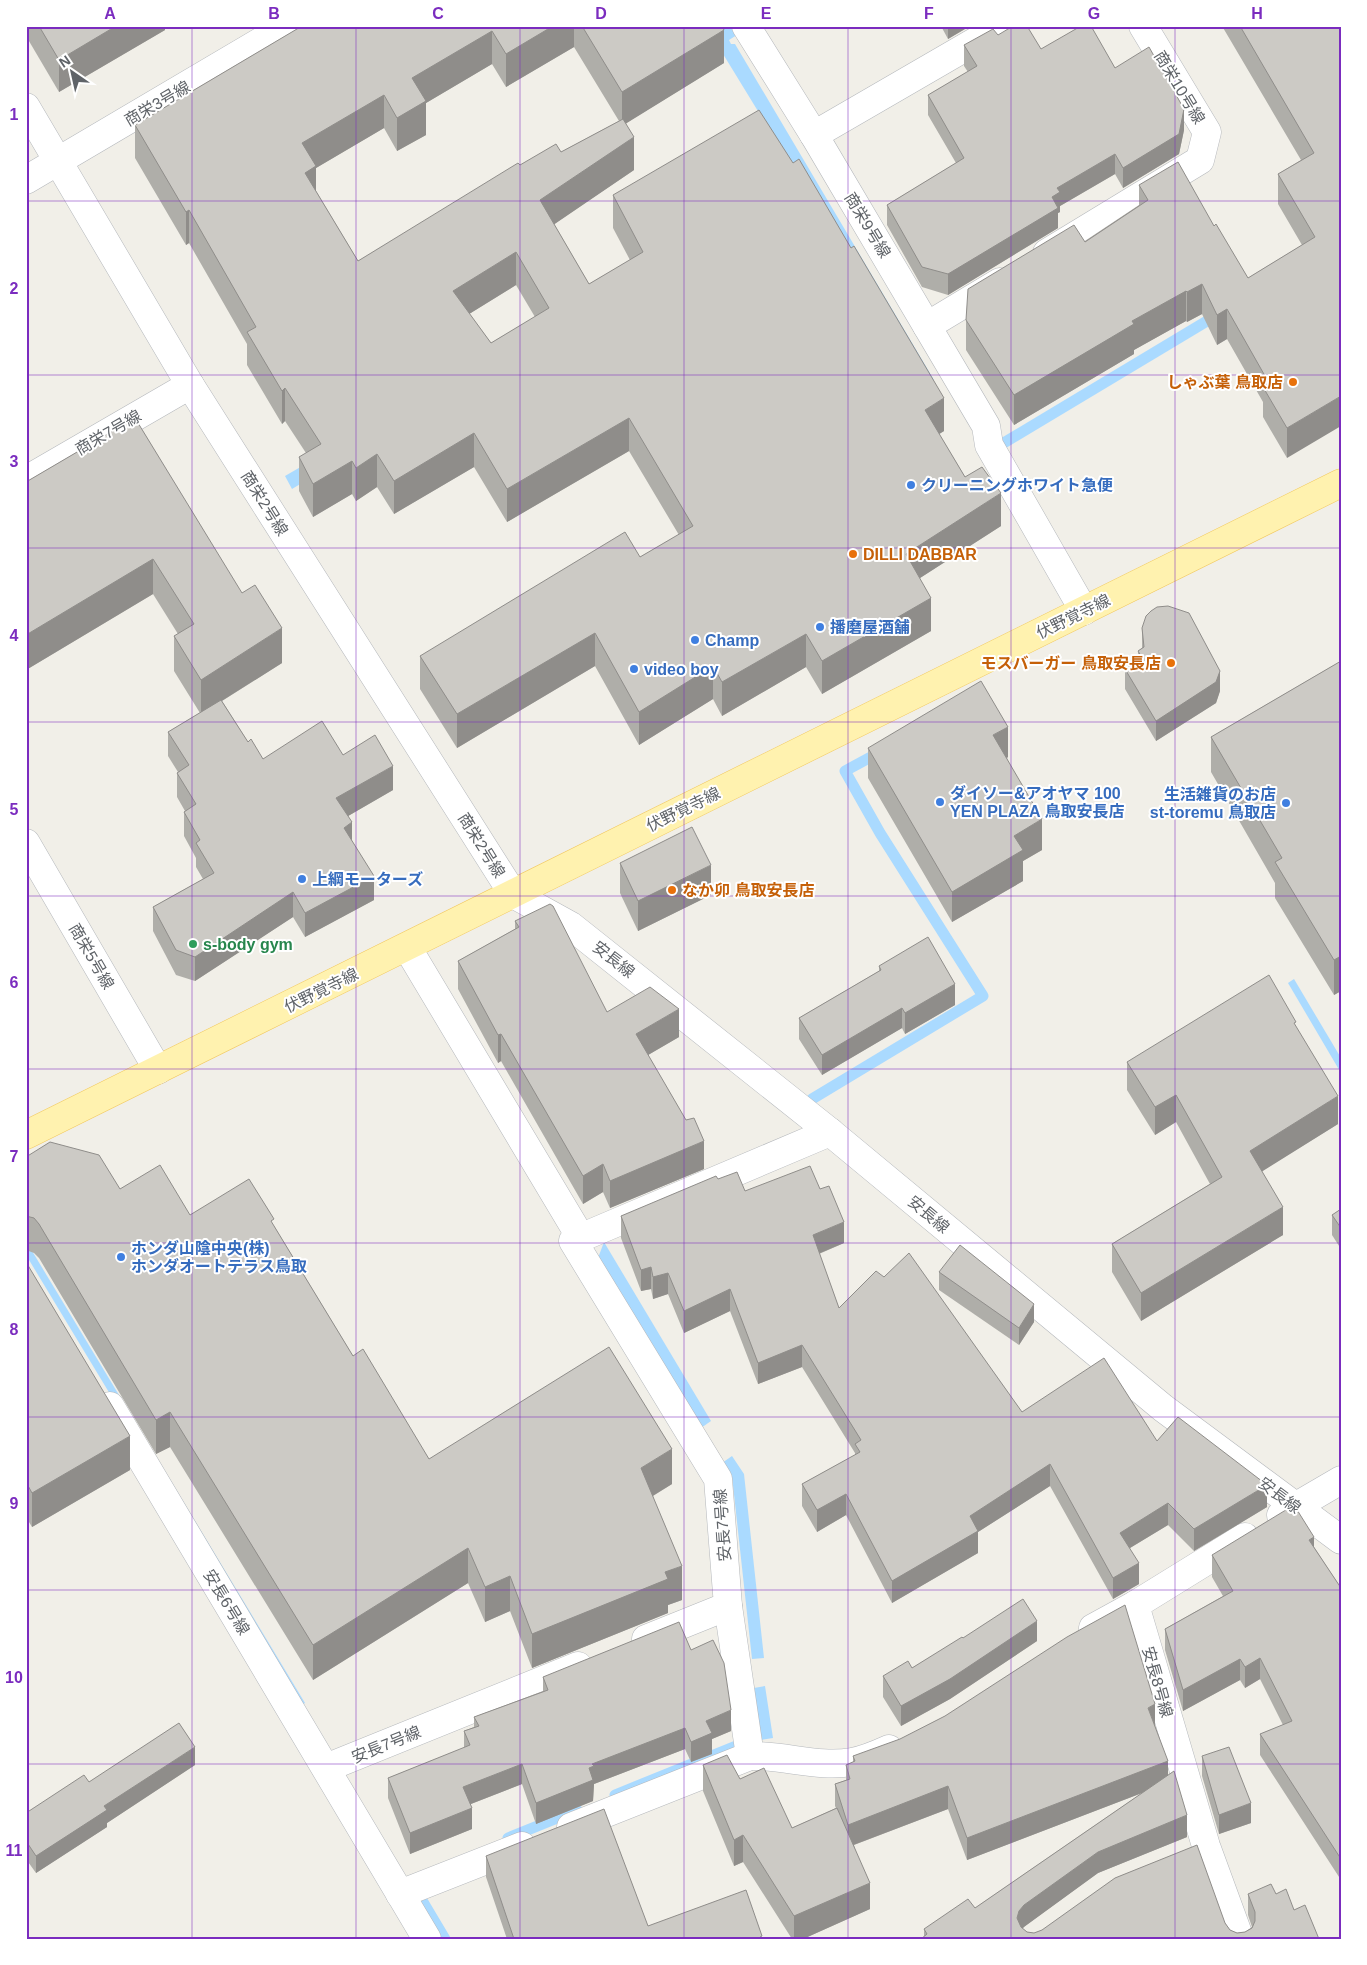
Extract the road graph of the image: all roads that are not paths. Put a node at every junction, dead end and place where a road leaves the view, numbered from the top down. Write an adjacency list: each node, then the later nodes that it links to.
1 (287, 26): 7 (street, 商栄3号線)
2 (746, 26): 6 (street, 商栄9号線)
3 (1002, 26): 6 (street)
4 (1143, 26): 9 (street, 商栄10号線)
5 (26, 106): 7 (street, 商栄2号線)
6 (814, 135): 9 (street, 商栄9号線)
7 (57, 161): 8 (street, 商栄3号線); 10 (street, 商栄2号線)
8 (26, 180)
9 (927, 326): 13 (street, 商栄9号線)
10 (190, 384): 11 (street, 商栄7号線); 15 (street, 商栄2号線)
11 (26, 480)
12 (1341, 483): 13 (main road, 伏野覚寺線)
13 (1084, 611): 15 (main road, 伏野覚寺線)
14 (26, 842): 17 (street, 商栄5号線)
15 (513, 894): 16 (main road, 伏野覚寺線); 18 (street, 安長線)
16 (407, 947): 17 (main road, 伏野覚寺線); 20 (street)
17 (158, 1070): 19 (main road, 伏野覚寺線)
18 (830, 1132): 20 (street); 23 (street, 安長線)
19 (26, 1136)
20 (580, 1238): 26 (street, 安長7号線)
21 (98, 1385): 32 (street, 安長6号線)
22 (1341, 1480): 23 (street)
23 (1296, 1506): 24 (street, 安長線); 25 (street)
24 (1341, 1540)
25 (1136, 1605): 27 (street); 33 (street, 安長8号線)
26 (728, 1606): 28 (street); 31 (street)
27 (1068, 1642)
28 (627, 1647)
29 (600, 1658): 32 (street, 安長7号線)
30 (914, 1738): 31 (street)
31 (750, 1756): 35 (street)
32 (326, 1768): 35 (street, 安長6号線)
33 (1206, 1846): 34 (street); 37 (street, 安長8号線)
34 (1179, 1856)
35 (400, 1894): 36 (street, 安長6号線)
36 (427, 1939)
37 (1240, 1939)

